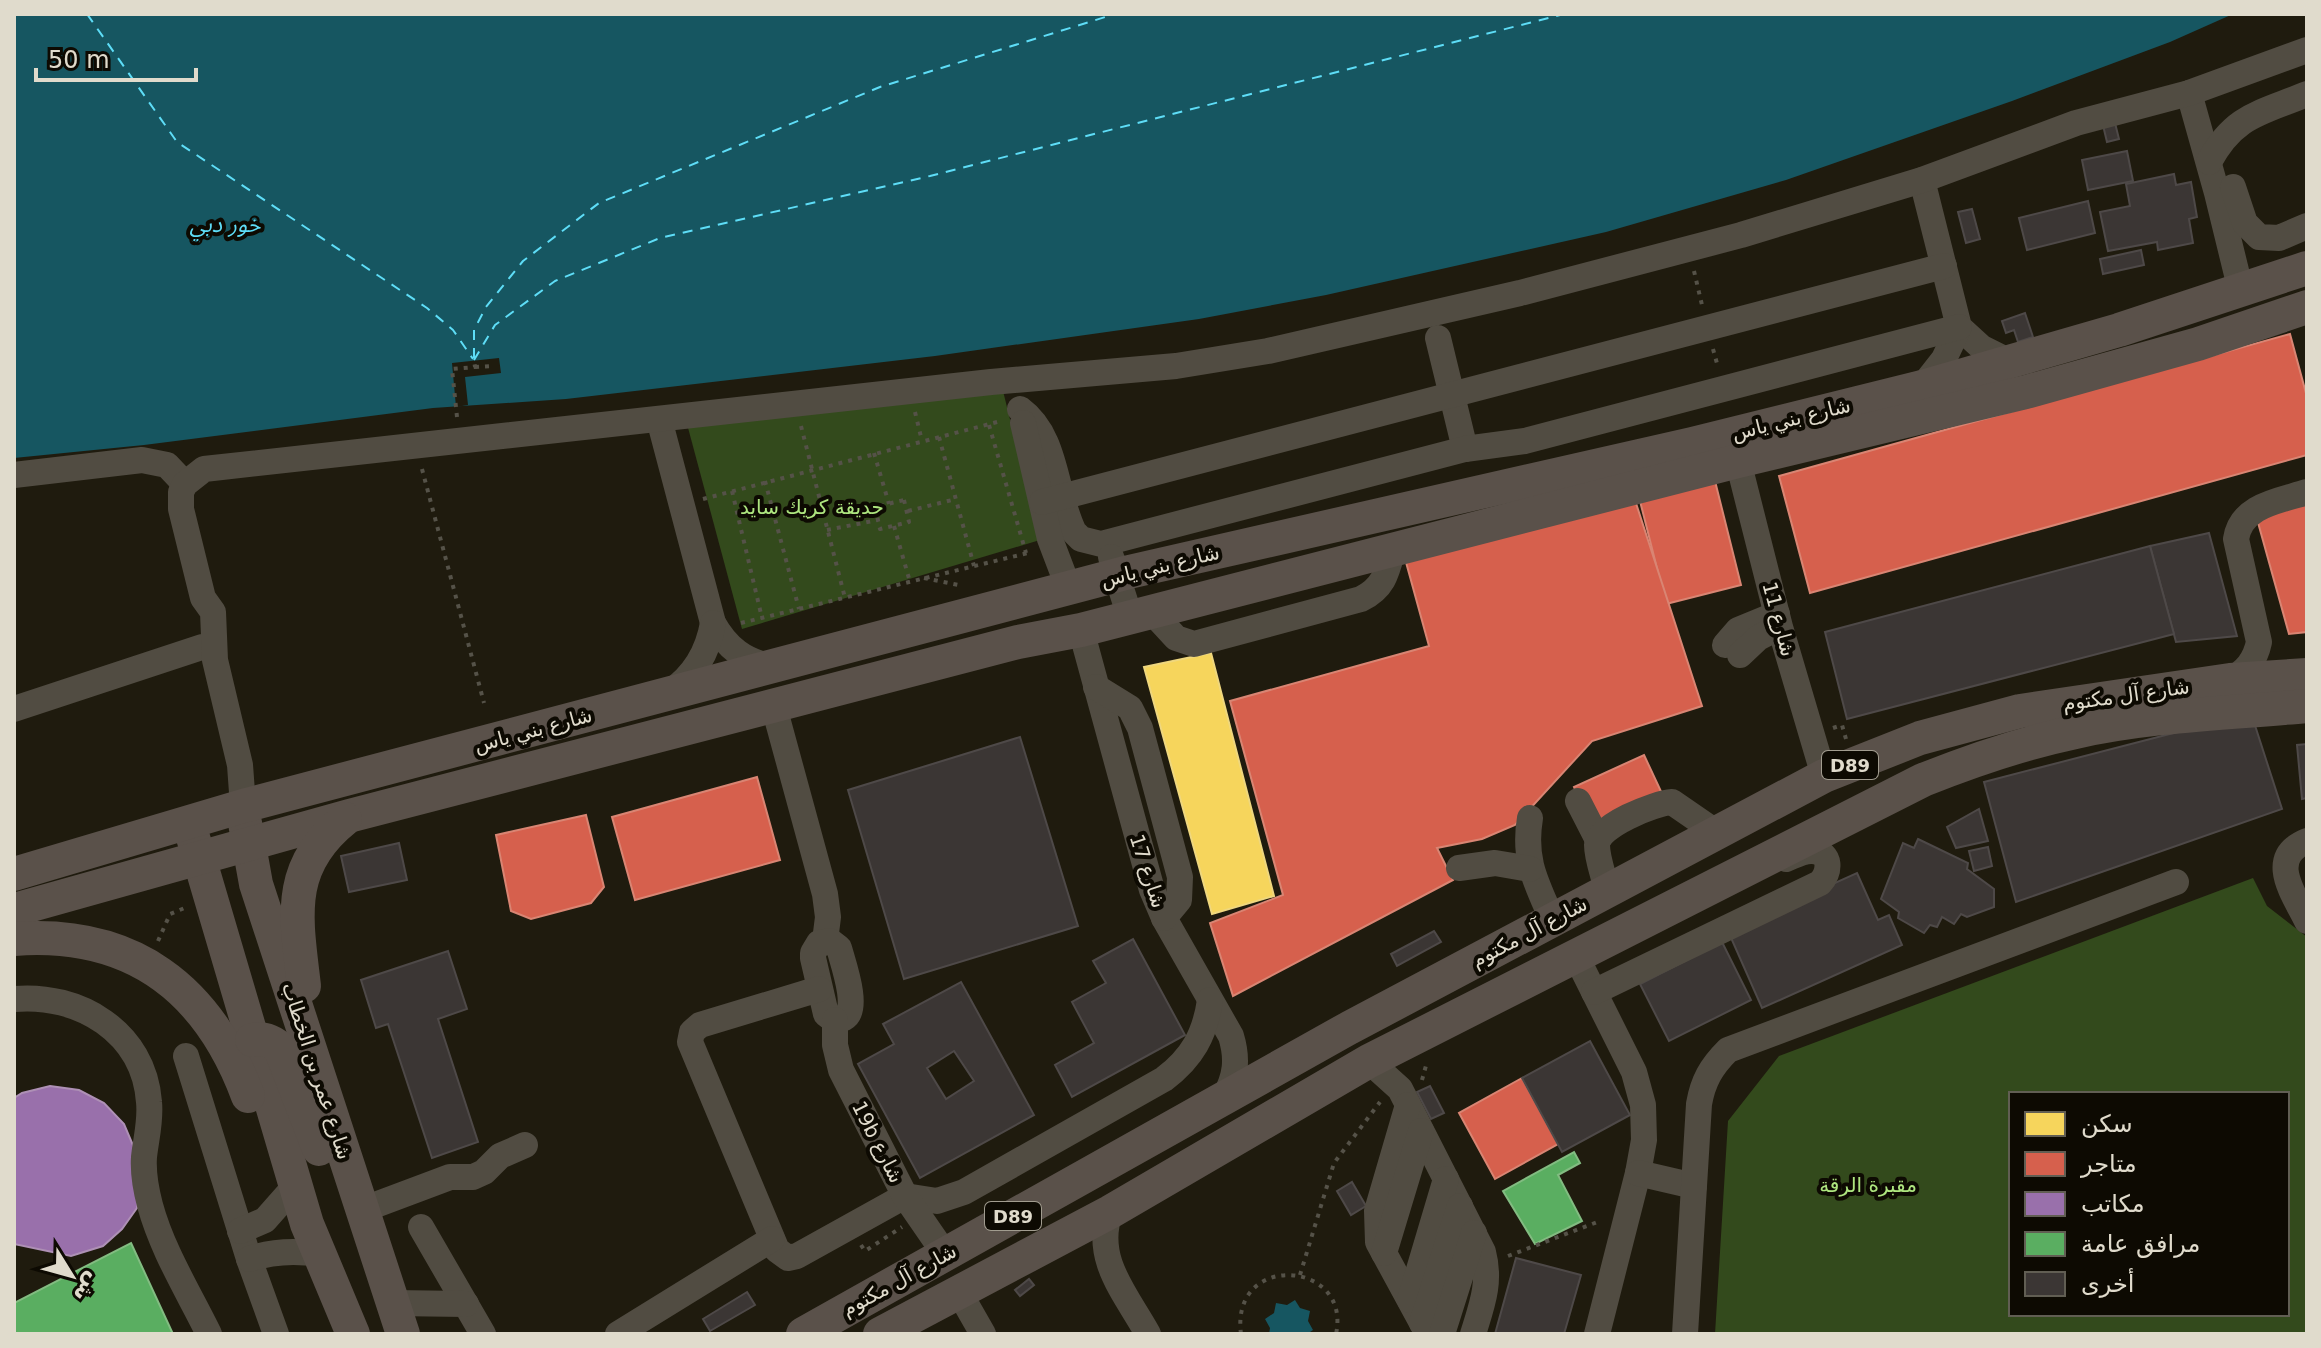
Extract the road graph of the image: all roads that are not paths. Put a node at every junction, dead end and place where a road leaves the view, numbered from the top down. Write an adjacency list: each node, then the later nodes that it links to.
1 (2307, 50): 2 (street)
2 (2189, 93): 4 (street); 5 (street)
3 (2307, 94): 4 (street)
4 (2209, 162): 10 (street)
5 (1922, 180): 8 (street); 15 (street)
6 (2233, 187): 7 (street)
7 (2307, 226)
8 (1944, 266): 12 (street); 17 (street)
9 (2307, 268): 10 (main road, شارع بني ياس)
10 (2241, 291): 14 (main road, شارع بني ياس)
11 (2299, 307): 20 (main road, شارع بني ياس)
12 (1959, 327): 14 (street); 16 (street); 19 (street)
13 (1438, 338): 17 (street)
14 (2010, 362): 16 (main road, شارع بني ياس)
15 (991, 382): 18 (street); 24 (street)
16 (1922, 387): 26 (main road, شارع بني ياس)
17 (1451, 395): 19 (street); 24 (street)
18 (659, 419): 22 (street); 28 (street)
19 (1465, 449): 24 (street)
20 (1738, 461): 26 (main road, شارع بني ياس); 29 (street, شارع 11)
21 (14, 475): 22 (street)
22 (185, 484): 27 (street)
23 (2307, 492): 36 (street)
24 (1052, 499): 25 (street)
25 (1069, 589): 26 (main road, شارع بني ياس); 33 (main road, شارع بني ياس); 38 (main road)
26 (1126, 590): 30 (main road)
27 (203, 598): 31 (street); 34 (street)
28 (710, 614): 33 (street); 37 (street)
29 (1778, 620): 32 (street); 42 (street, شارع 11)
30 (1081, 630): 38 (main road, شارع بني ياس); 68 (street, شارع 17)
31 (202, 647): 34 (street); 41 (street)
32 (1733, 650)
33 (773, 667): 37 (main road, شارع بني ياس)
34 (217, 671): 44 (street)
35 (2307, 675): 36 (main road, شارع آل مكتوم / D89)
36 (2230, 680): 42 (main road, شارع آل مكتوم / D89)
37 (665, 695): 44 (main road, شارع بني ياس)
38 (816, 695): 40 (main road, شارع بني ياس)
39 (2307, 706): 56 (main road, شارع آل مكتوم / D89)
40 (774, 707): 45 (main road, شارع بني ياس); 63 (street, 19b شارع)
41 (14, 709)
42 (1824, 776): 48 (main road, شارع آل مكتوم / D89); 64 (main road)
43 (1578, 801): 49 (street)
44 (243, 806): 47 (main road, شارع بني ياس); 51 (main road, شارع عمر بن الخطاب)
45 (349, 816): 51 (main road, شارع بني ياس); 73 (main road)
46 (1530, 818): 54 (street)
47 (188, 822): 52 (main road); 55 (main road, شارع بني ياس)
48 (1717, 833): 49 (street); 58 (main road, شارع آل مكتوم / D89)
49 (1598, 840): 58 (street)
50 (2307, 841): 61 (street)
51 (247, 843): 52 (main road, شارع بني ياس); 73 (main road, شارع عمر بن الخطاب)
52 (198, 856): 59 (main road, شارع بني ياس); 71 (main road)
53 (1459, 868): 54 (street)
54 (1530, 869): 60 (street)
55 (14, 874)
56 (1737, 875): 64 (main road, شارع آل مكتوم / D89); 66 (street)
57 (2176, 882): 83 (street)
58 (1607, 890): 60 (main road, شارع آل مكتوم / D89)
59 (14, 910)
60 (1552, 919): 70 (main road, شارع آل مكتوم / D89)
61 (2307, 921)
62 (14, 939): 82 (main road)
63 (825, 941): 65 (street, 19b شارع); 69 (street, 19b شارع)
64 (1575, 954): 66 (street); 74 (main road, شارع آل مكتوم / D89)
65 (819, 989): 69 (street, 19b شارع); 91 (street)
66 (1594, 992): 79 (street)
67 (14, 999): 102 (street)
68 (1210, 1000): 76 (street, شارع 17); 84 (street)
69 (835, 1020): 84 (street, 19b شارع)
70 (1349, 1028): 74 (main road); 76 (main road, شارع آل مكتوم / D89)
71 (252, 1040): 80 (main road); 82 (main road)
72 (186, 1056): 89 (street)
73 (312, 1061): 80 (main road, شارع عمر بن الخطاب)
74 (1369, 1061): 75 (street); 87 (main road, شارع آل مكتوم / D89)
75 (1404, 1097): 77 (street); 95 (street)
76 (1224, 1098): 93 (main road, شارع آل مكتوم / D89)
77 (1427, 1142): 81 (street); 95 (street)
78 (525, 1145): 86 (street)
79 (1638, 1173): 83 (street); 113 (street)
80 (351, 1178): 86 (main road, شارع عمر بن الخطاب)
81 (1446, 1179): 85 (street); 98 (street)
82 (295, 1186): 89 (street); 92 (main road)
83 (1694, 1186): 114 (street)
84 (905, 1196): 91 (street); 93 (street, 19b شارع)
85 (1460, 1206): 90 (street); 101 (street)
86 (362, 1210): 100 (main road, شارع عمر بن الخطاب)
87 (1110, 1212): 97 (main road, شارع آل مكتوم / D89); 111 (street)
88 (421, 1227): 99 (street)
89 (240, 1231): 94 (street)
90 (1474, 1233): 101 (street); 112 (street)
91 (772, 1239): 107 (street)
92 (319, 1254): 94 (street); 96 (main road)
93 (945, 1254): 108 (main road, شارع آل مكتوم / D89)
94 (249, 1259): 103 (street)
95 (1390, 1263): 98 (street)
96 (336, 1292): 104 (main road); 105 (main road)
97 (959, 1292): 109 (main road, شارع آل مكتوم / D89); 110 (street)
98 (1410, 1300): 101 (street)
99 (466, 1304): 100 (street); 106 (street)
100 (398, 1318)
101 (1431, 1330)
102 (209, 1334)
103 (276, 1334)
104 (341, 1334)
105 (353, 1334)
106 (483, 1334)
107 (618, 1334)
108 (803, 1334)
109 (880, 1334)
110 (983, 1334)
111 (1148, 1334)
112 (1473, 1334)
113 (1597, 1334)
114 (1685, 1334)

